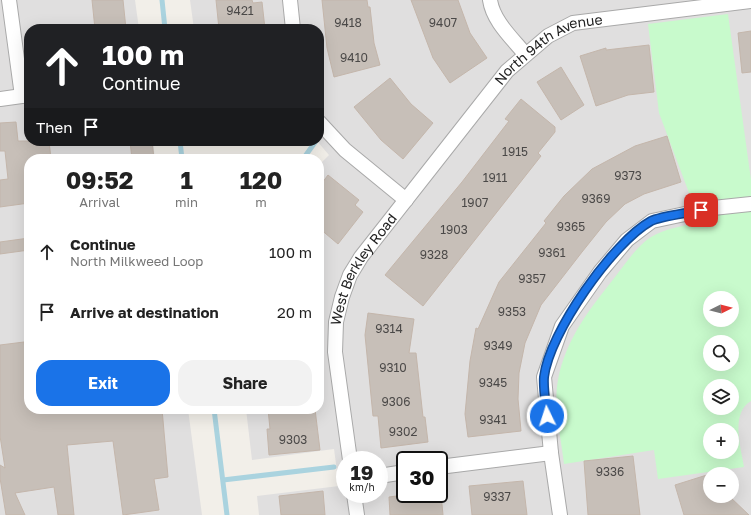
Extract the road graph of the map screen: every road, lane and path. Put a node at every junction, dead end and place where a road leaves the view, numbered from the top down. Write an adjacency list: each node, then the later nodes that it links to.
1 (9, 0): 8 (street)
2 (290, 0): 6 (street)
3 (490, 0): 7 (street)
4 (751, 1): 5 (street, North 94th Avenue)
5 (691, 4): 7 (street, North 94th Avenue)
6 (292, 24)
7 (525, 54): 12 (street, North 94th Avenue)
8 (24, 90)
9 (24, 96): 10 (street)
10 (0, 99)
11 (324, 127): 12 (street, West Berkley Road)
12 (406, 200): 14 (street, West Berkley Road)
13 (751, 204): 15 (street)
14 (349, 451)
15 (551, 453): 16 (street); 19 (street)
16 (448, 466)
17 (355, 503): 18 (street)
18 (357, 515)
19 (560, 515)

